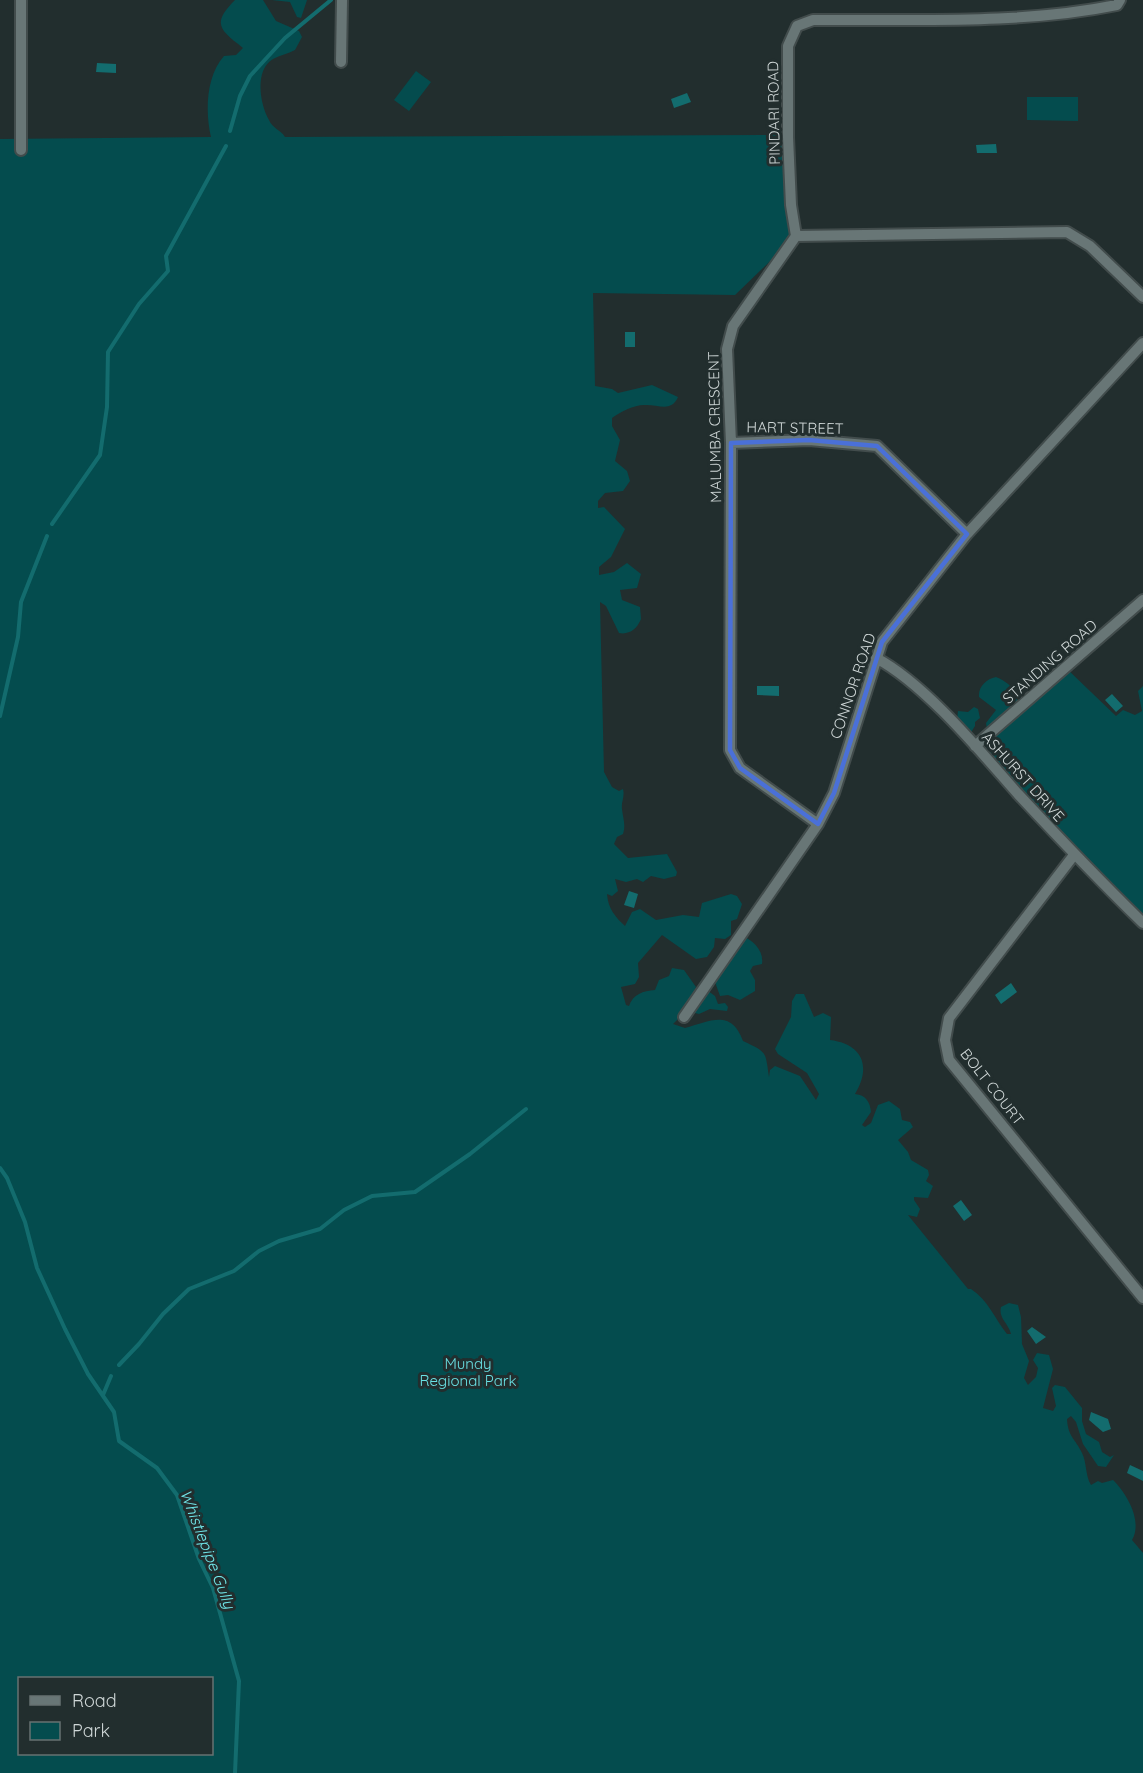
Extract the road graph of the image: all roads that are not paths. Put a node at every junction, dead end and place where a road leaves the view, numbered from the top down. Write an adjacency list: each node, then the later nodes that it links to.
1 (21, 0): 5 (street)
2 (342, 0): 4 (street)
3 (1119, 3): 6 (street, PINDARI ROAD)
4 (341, 62)
5 (21, 150)
6 (795, 236): 7 (street); 9 (street, MALUMBA CRESCENT)
7 (1143, 297)
8 (1143, 343): 10 (street, CONNOR ROAD)
9 (731, 443): 10 (street, HART STREET); 14 (street, MALUMBA CRESCENT)
10 (967, 534): 12 (street, CONNOR ROAD)
11 (1143, 600): 13 (street, STANDING ROAD)
12 (876, 658): 13 (street, ASHURST DRIVE); 14 (street, CONNOR ROAD)
13 (975, 746): 15 (street, ASHURST DRIVE)
14 (818, 824): 17 (street, CONNOR ROAD)
15 (1074, 855): 16 (street, ASHURST DRIVE); 18 (street, BOLT COURT)
16 (1143, 923)
17 (684, 1017)
18 (1143, 1298)

